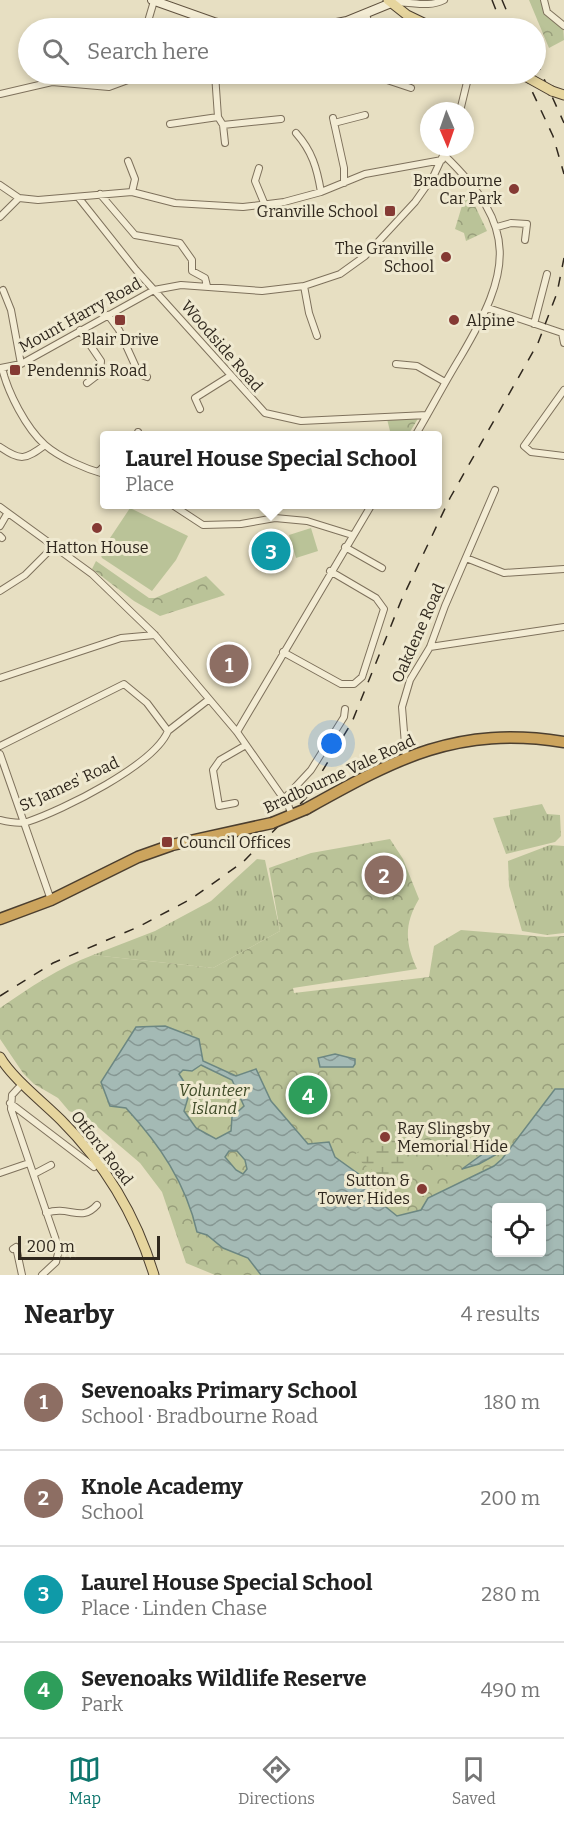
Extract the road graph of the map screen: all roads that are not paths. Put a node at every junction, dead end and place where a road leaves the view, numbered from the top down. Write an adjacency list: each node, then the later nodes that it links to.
1 (153, 0): 7 (street); 8 (main road)
2 (444, 0): 4 (street)
3 (544, 0): 12 (street)
4 (389, 1): 5 (main road); 11 (main road)
5 (379, 4): 6 (main road)
6 (366, 14): 9 (main road); 10 (street)
7 (149, 18)
8 (196, 18)
9 (350, 18)
10 (367, 18)
11 (413, 18)
12 (564, 26)
13 (38, 84): 21 (street)
14 (75, 84): 15 (street)
15 (117, 84)
16 (216, 84): 25 (street)
17 (399, 84): 20 (street)
18 (467, 84): 23 (street)
19 (539, 84): 22 (main road, bridge)
20 (411, 88)
21 (0, 94)
22 (564, 95)
23 (462, 102)
24 (364, 115): 36 (street)
25 (218, 117): 27 (street); 28 (street)
26 (281, 119): 28 (street)
27 (170, 124)
28 (224, 125): 31 (street)
29 (296, 133): 30 (street)
30 (301, 139): 32 (street); 39 (street)
31 (225, 143)
32 (296, 145)
33 (443, 157): 36 (street); 45 (street); 49 (street, Mount Harry Road)
34 (128, 161): 38 (street)
35 (259, 168): 43 (street)
36 (345, 183): 39 (street)
37 (0, 185): 42 (street)
38 (132, 192): 40 (street); 43 (street)
39 (321, 192): 43 (street)
40 (100, 194): 41 (street); 48 (street)
41 (78, 197): 42 (street); 51 (street, Woodside Road)
42 (19, 198): 44 (street)
43 (264, 205)
44 (0, 217)
45 (497, 226): 46 (street); 52 (street)
46 (525, 240)
47 (547, 274): 54 (street)
48 (207, 286): 49 (street, Mount Harry Road); 51 (street, Mount Harry Road)
49 (304, 286): 57 (street)
50 (3, 290): 59 (street)
51 (154, 290): 53 (street, Mount Harry Road); 62 (street, Woodside Road)
52 (488, 308): 54 (street); 64 (street)
53 (108, 315): 55 (street, Mount Harry Road); 63 (street)
54 (534, 324): 56 (street)
55 (80, 330): 59 (street, Mount Harry Road); 65 (street)
56 (563, 332): 58 (street)
57 (317, 336)
58 (564, 343)
59 (21, 364): 61 (street, Mount Harry Road)
60 (396, 364): 64 (street)
61 (1, 368): 70 (street)
62 (230, 376): 67 (street); 68 (street, Woodside Road)
63 (147, 377)
64 (445, 382): 68 (street)
65 (87, 383)
66 (564, 390): 72 (street)
67 (200, 409)
68 (428, 415): 69 (street)
69 (418, 431)
70 (45, 445): 71 (street); 73 (street)
71 (0, 447)
72 (564, 456)
73 (100, 472)
74 (495, 490): 83 (street, Oakdene Road)
75 (0, 507): 78 (street)
76 (179, 509): 80 (street)
77 (369, 509): 80 (street)
78 (7, 514): 79 (street); 81 (street)
79 (0, 526)
80 (352, 535): 82 (street)
81 (55, 545): 87 (street); 89 (street)
82 (345, 547): 84 (street); 86 (street)
83 (466, 558): 85 (street); 90 (street, Oakdene Road)
84 (382, 568)
85 (564, 569)
86 (330, 571): 91 (street); 91 (street)
87 (0, 591)
88 (564, 627): 90 (street)
89 (155, 634): 92 (street); 93 (street)
90 (430, 647): 101 (street, Oakdene Road)
91 (283, 652): 96 (street)
92 (0, 678)
93 (208, 700): 95 (street, St James' Road); 96 (street)
94 (345, 709): 103 (street)
95 (168, 731): 99 (street); 105 (street, St James' Road)
96 (237, 732): 98 (street)
97 (564, 742): 101 (highway, Bradbourne Vale Road)
98 (246, 745): 102 (street); 103 (street)
99 (0, 746)
100 (0, 754): 105 (street)
101 (406, 757): 103 (highway, Bradbourne Vale Road, bridge)
102 (235, 803)
103 (288, 806): 106 (highway, Bradbourne Vale Road, bridge)
104 (0, 820): 105 (street, St James' Road)
105 (25, 823): 106 (street)
106 (51, 900): 107 (highway, Bradbourne Vale Road)
107 (0, 920)
108 (0, 1057): 109 (main road, Otford Road)
109 (24, 1083): 110 (street); 121 (main road, Otford Road)
110 (10, 1103): 111 (street); 113 (street, Otford Road)
111 (29, 1163): 114 (street); 115 (street)
112 (51, 1166): 115 (street)
113 (94, 1167)
114 (0, 1173)
115 (34, 1174): 117 (street)
116 (97, 1205): 117 (street)
117 (46, 1213): 120 (street)
118 (13, 1249): 119 (street)
119 (22, 1275)
120 (42, 1275)
121 (154, 1275)

